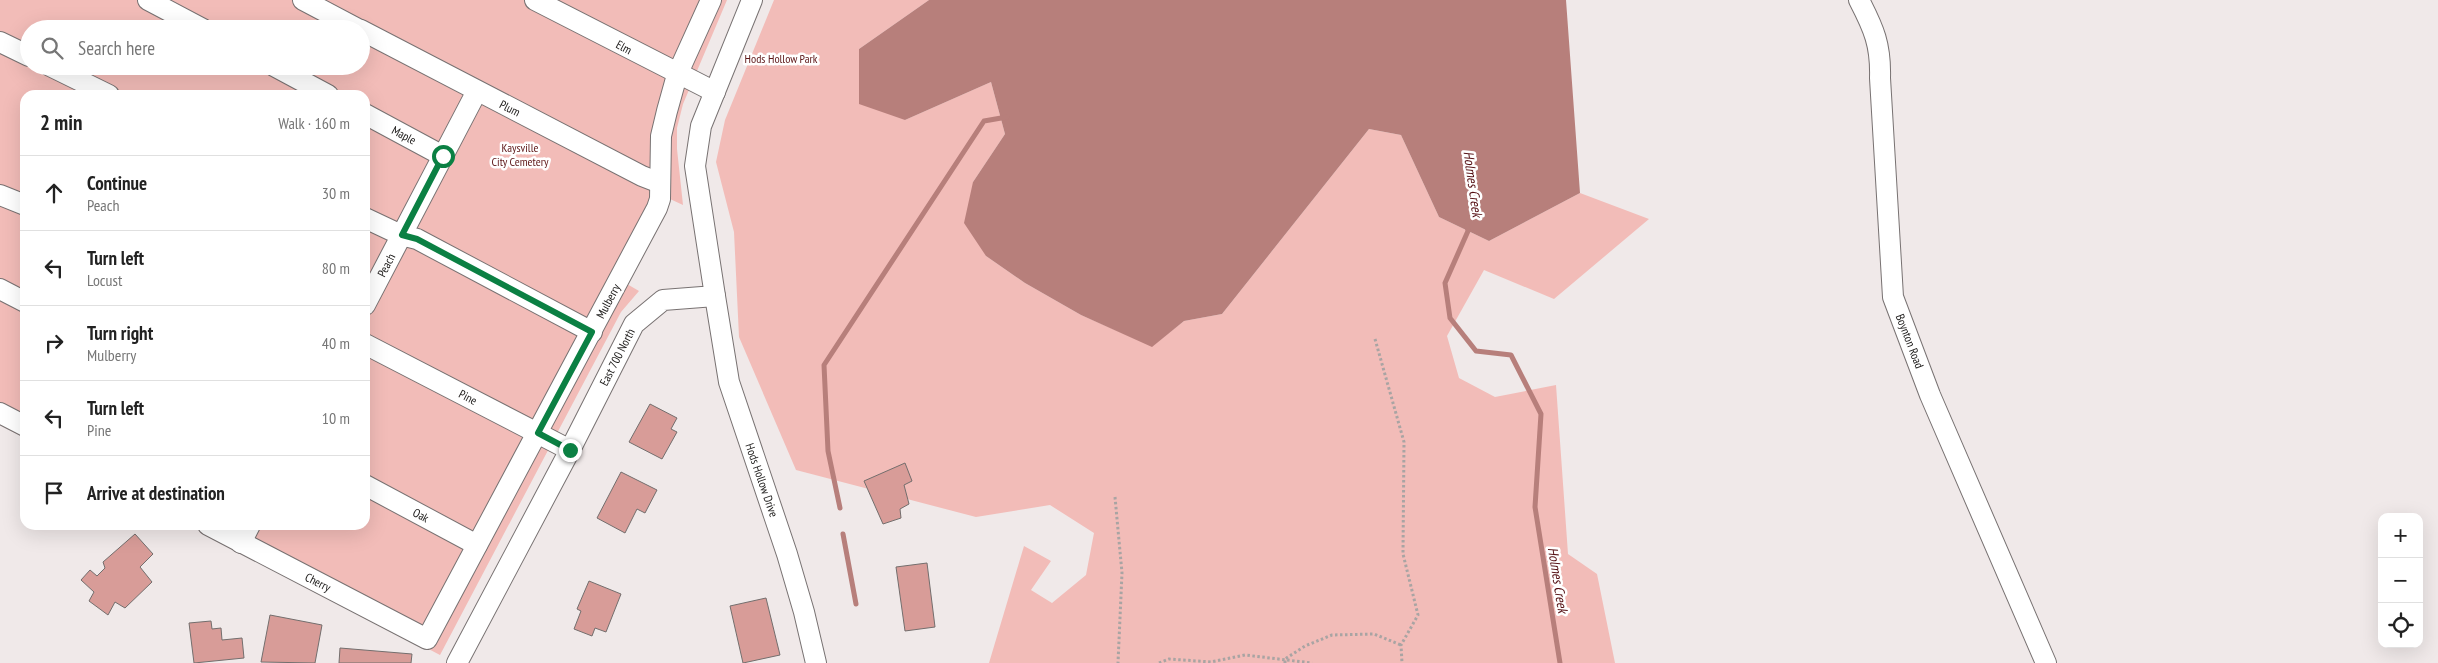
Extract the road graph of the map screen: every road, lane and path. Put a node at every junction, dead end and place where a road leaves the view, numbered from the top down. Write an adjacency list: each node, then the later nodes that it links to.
1 (148, 0): 7 (street)
2 (303, 0): 8 (street, Plum)
3 (535, 0): 14 (street, Elm)
4 (711, 0): 14 (street, Mulberry)
5 (752, 0): 18 (street)
6 (1859, 0): 52 (street, Boynton Road)
7 (186, 20)
8 (341, 20)
9 (370, 35): 17 (street, Plum)
10 (0, 42): 11 (street)
11 (20, 52)
12 (68, 75): 15 (street)
13 (291, 75): 16 (street)
14 (678, 75): 18 (street, Elm); 21 (street, Mulberry)
15 (99, 90)
16 (319, 90)
17 (477, 91): 20 (street, Peach); 21 (street, Plum)
18 (714, 92): 28 (street)
19 (370, 117): 20 (street, Maple)
20 (443, 156): 25 (street, Peach)
21 (660, 184): 30 (street, Mulberry)
22 (0, 195): 23 (street)
23 (20, 203)
24 (370, 220): 25 (street)
25 (402, 235): 27 (street, Peach); 30 (street)
26 (0, 289): 29 (street)
27 (370, 296)
28 (715, 296): 36 (street, East 700 North); 48 (street, Hods Hollow Drive)
29 (20, 299)
30 (592, 332): 35 (street, Mulberry)
31 (1375, 339): 44 (path)
32 (370, 347): 35 (street, Pine)
33 (0, 413): 34 (street)
34 (20, 423)
35 (538, 433): 36 (street, Pine); 42 (street, Mulberry)
36 (570, 450): 47 (street, East 700 North)
37 (370, 488): 42 (street, Oak)
38 (1115, 497): 46 (path)
39 (217, 530): 41 (street, Cherry)
40 (248, 530): 41 (street)
41 (241, 543): 43 (street, Cherry)
42 (478, 545): 43 (street, Mulberry)
43 (427, 639)
44 (1401, 645): 45 (path); 51 (path)
45 (1285, 661): 49 (path); 50 (path)
46 (1119, 662)
47 (457, 663)
48 (816, 663)
49 (1159, 663)
50 (1312, 663)
51 (1402, 663)
52 (2046, 663)

